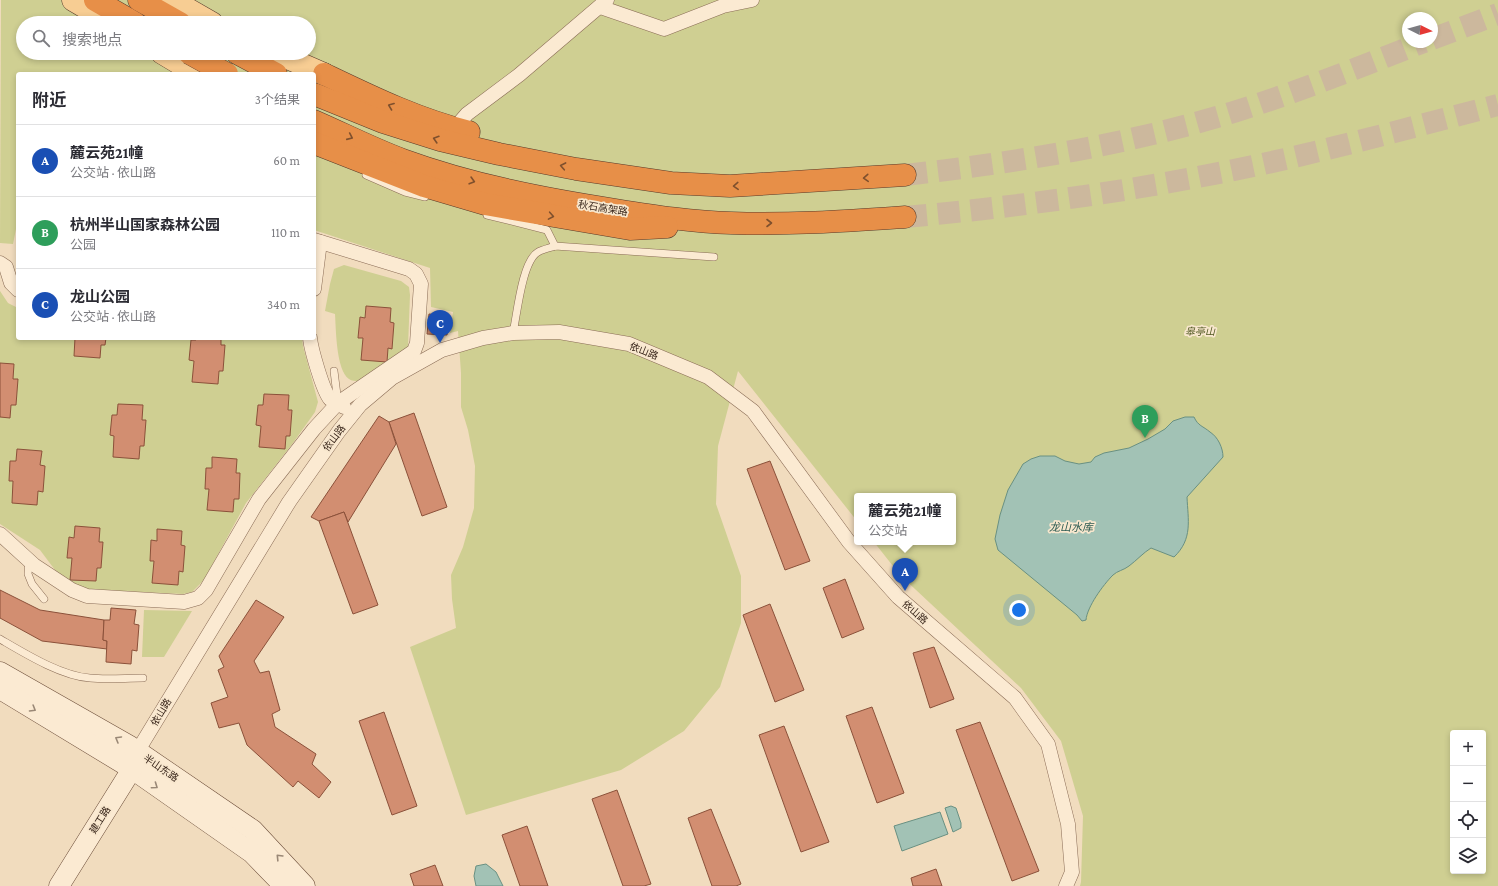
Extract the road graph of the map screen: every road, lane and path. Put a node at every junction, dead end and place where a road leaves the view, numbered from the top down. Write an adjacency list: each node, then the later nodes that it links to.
1 (73, 0): 8 (main road)
2 (95, 0): 9 (highway)
3 (139, 0): 10 (highway)
4 (172, 0): 11 (main road)
5 (752, 0): 7 (street)
6 (604, 3): 7 (street); 22 (street)
7 (717, 3)
8 (100, 16)
9 (123, 16)
10 (168, 16)
11 (200, 16)
12 (174, 60): 16 (main road)
13 (202, 60): 17 (highway, bridge)
14 (250, 60): 18 (highway)
15 (292, 60): 19 (main road)
16 (194, 72)
17 (223, 72)
18 (272, 72)
19 (324, 74): 22 (highway, one-way to 19)
20 (316, 95): 26 (highway, one-way to 20)
21 (316, 122): 30 (highway, 秋石高架路, one-way to 30)
22 (455, 128): 26 (highway)
23 (316, 144): 30 (highway, one-way to 30)
24 (356, 171): 27 (lane)
25 (905, 175): 26 (highway, one-way to 26)
26 (671, 183)
27 (434, 200)
28 (477, 212): 32 (lane)
29 (904, 217): 30 (highway, 秋石高架路, one-way to 29)
30 (730, 223)
31 (317, 241): 33 (street); 40 (street)
32 (555, 246): 34 (lane); 37 (lane)
33 (316, 257)
34 (714, 257)
35 (0, 262): 36 (street)
36 (16, 288)
37 (513, 333): 41 (street, 依山路); 53 (street, 依山路)
38 (310, 340): 40 (street)
39 (334, 371): 40 (lane)
40 (338, 403): 41 (street); 43 (street)
41 (356, 410): 49 (street, 依山路)
42 (0, 534): 43 (street)
43 (29, 561): 44 (lane)
44 (44, 599)
45 (0, 639): 47 (lane)
46 (0, 672): 49 (main road, 半山东路, one-way to 46)
47 (143, 678)
48 (0, 689): 49 (main road, 半山东路, one-way to 49)
49 (135, 760): 50 (main road, 建工路); 51 (main road, 半山东路, one-way to 51); 52 (main road, 半山东路, one-way to 49)
50 (59, 886)
51 (284, 886)
52 (305, 886)
53 (1066, 886)

